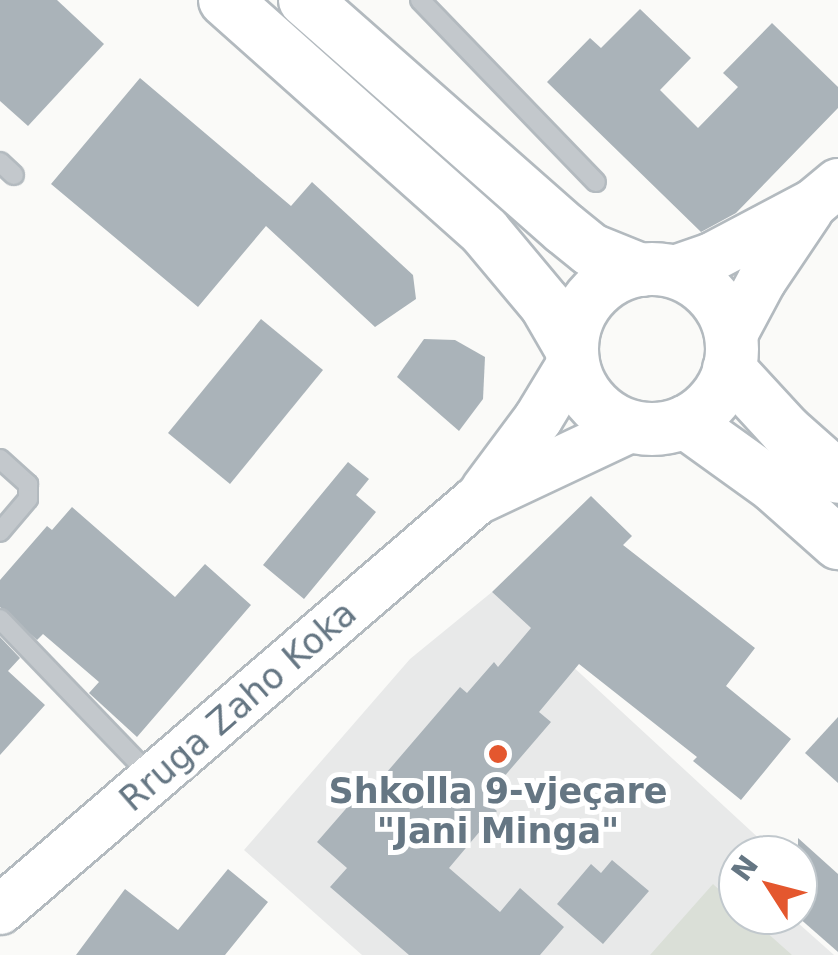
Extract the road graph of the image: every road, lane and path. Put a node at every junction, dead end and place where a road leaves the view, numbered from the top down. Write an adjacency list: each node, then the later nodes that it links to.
1 (225, 0): 8 (main road)
2 (304, 0): 6 (main road)
3 (420, 0): 4 (lane)
4 (596, 182)
5 (826, 193): 6 (street); 7 (street)
6 (657, 271): 7 (main road); 8 (main road)
7 (730, 353): 9 (main road); 12 (main road)
8 (572, 355): 10 (main road); 13 (street)
9 (686, 422): 10 (main road); 15 (main road)
10 (632, 427): 13 (street)
11 (0, 459): 14 (lane)
12 (838, 477)
13 (477, 500): 17 (street, Rruga Zaho Koka)
14 (0, 532)
15 (838, 542)
16 (0, 619): 17 (lane)
17 (154, 778): 18 (street, Rruga Zaho Koka)
18 (0, 910)

